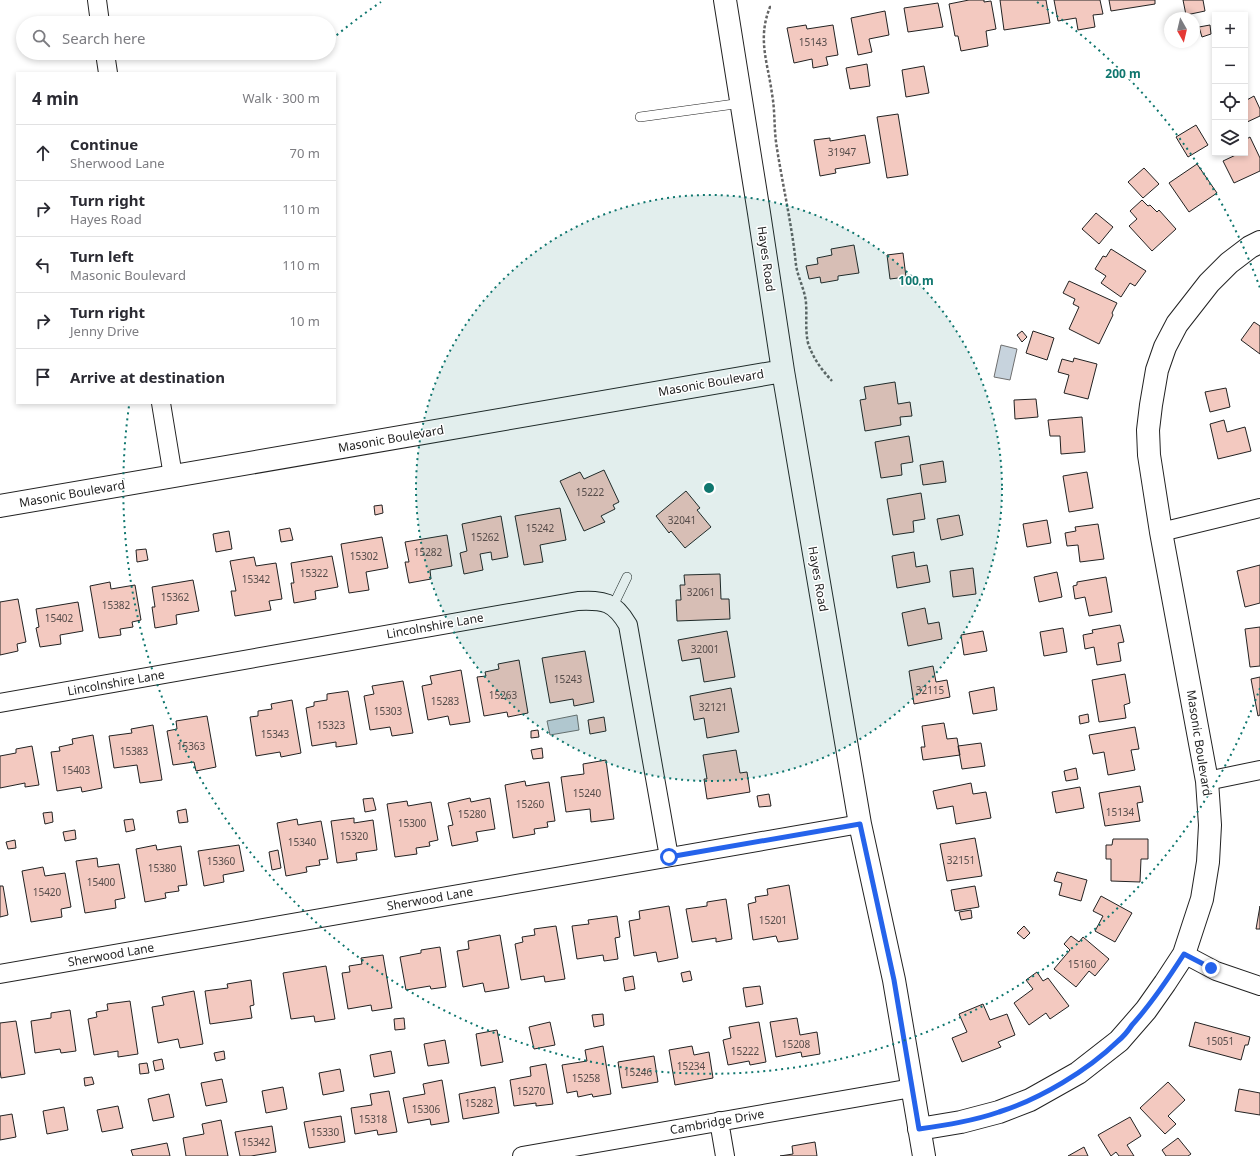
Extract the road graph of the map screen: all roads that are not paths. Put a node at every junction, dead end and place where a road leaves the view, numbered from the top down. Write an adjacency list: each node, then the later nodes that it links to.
1 (97, 0): 3 (street)
2 (725, 0): 6 (street, Hayes Road)
3 (99, 16)
4 (106, 60): 5 (street)
5 (108, 72)
6 (742, 103): 7 (lane); 9 (street, Hayes Road)
7 (640, 117)
8 (1260, 242): 14 (street, Masonic Boulevard)
9 (783, 371): 11 (street, Masonic Boulevard); 20 (street, Hayes Road)
10 (162, 404): 11 (street)
11 (173, 476): 12 (street, Masonic Boulevard)
12 (0, 506)
13 (1260, 508): 14 (street)
14 (1161, 532): 19 (street, Masonic Boulevard)
15 (627, 577): 16 (lane)
16 (613, 606): 17 (street, Lincolnshire Lane); 21 (street)
17 (0, 703)
18 (1260, 770): 19 (street)
19 (1207, 781): 22 (street, Masonic Boulevard)
20 (860, 824): 21 (street, Sherwood Lane); 25 (street, Hayes Road)
21 (669, 857): 23 (street, Sherwood Lane)
22 (1184, 954): 24 (street); 27 (street, Masonic Boulevard)
23 (0, 974)
24 (1260, 986)
25 (912, 1088): 26 (street, Cambridge Drive); 27 (street, Hayes Road)
26 (719, 1122): 28 (street, Cambridge Drive); 29 (street)
27 (919, 1129): 30 (street, Hayes Road)
28 (522, 1156)
29 (725, 1156)
30 (924, 1156)

